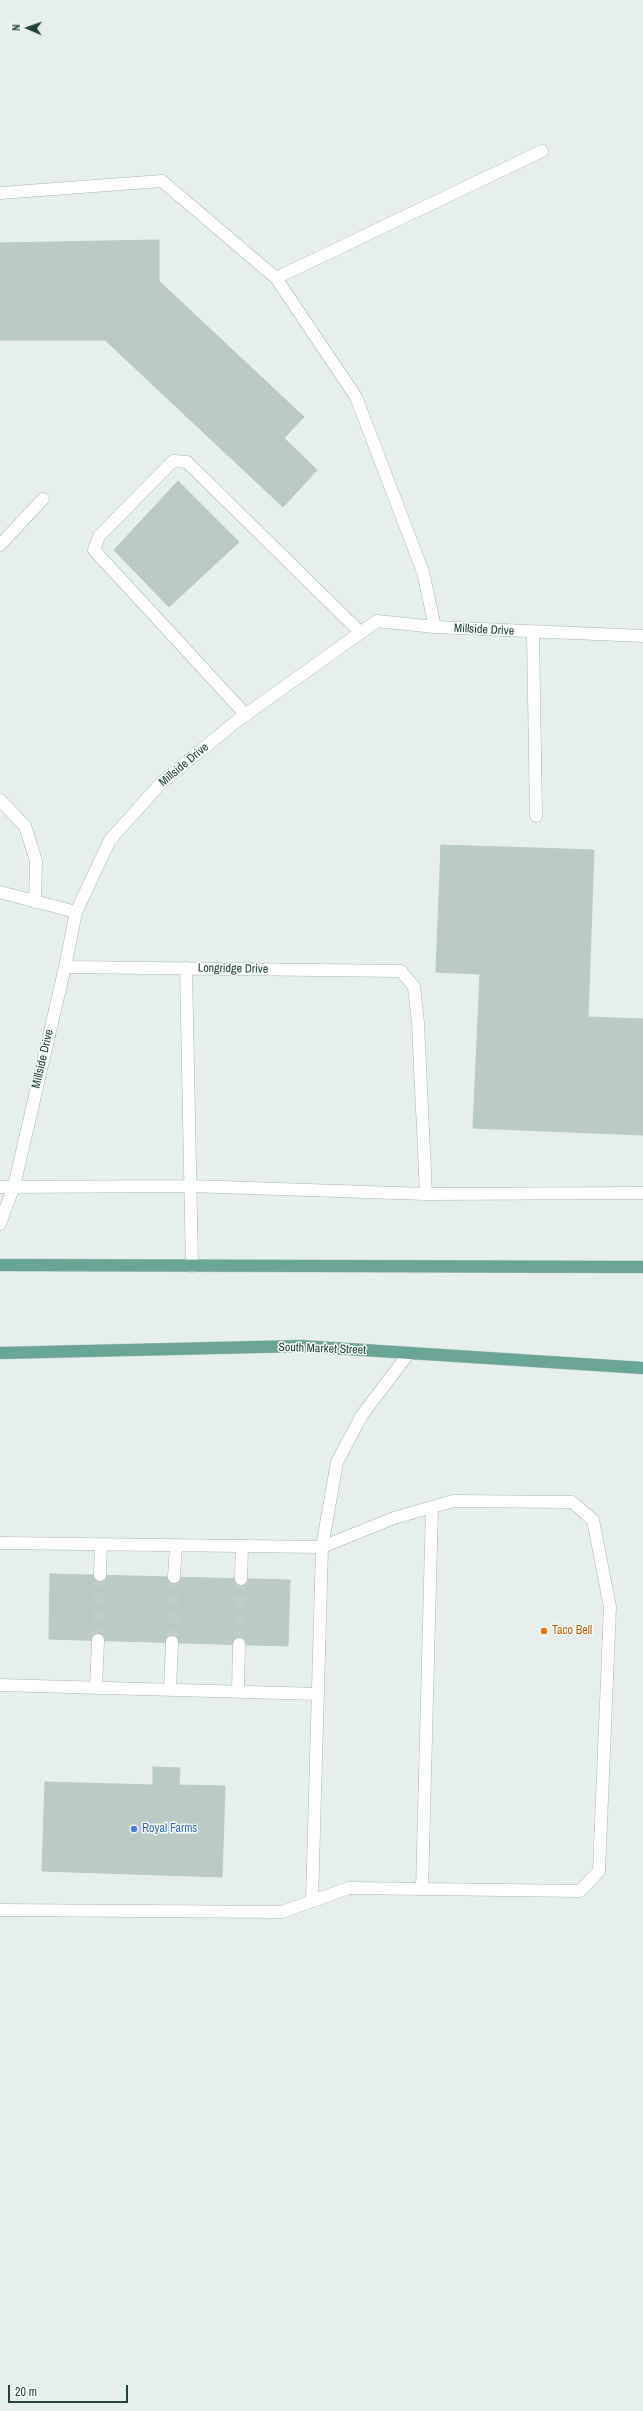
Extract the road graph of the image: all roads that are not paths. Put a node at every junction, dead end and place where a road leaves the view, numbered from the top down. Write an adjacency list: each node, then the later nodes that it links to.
1 (542, 151): 3 (street)
2 (0, 193): 3 (street)
3 (276, 278): 6 (street)
4 (43, 500): 5 (street)
5 (0, 545)
6 (435, 628): 7 (street, Millside Drive); 8 (street, Millside Drive)
7 (361, 633): 10 (street, Millside Drive); 10 (street)
8 (533, 633): 9 (street, Millside Drive); 12 (street)
9 (643, 636)
10 (246, 715): 15 (street, Millside Drive)
11 (0, 800): 14 (street)
12 (536, 816)
13 (0, 892): 14 (street)
14 (35, 902): 15 (street)
15 (76, 912): 16 (street, Millside Drive)
16 (65, 967): 17 (street, Longridge Drive); 18 (street, Millside Drive)
17 (186, 968): 19 (street); 22 (street, Longridge Drive)
18 (14, 1186): 19 (street); 20 (street); 23 (street, Millside Drive)
19 (190, 1186): 22 (street); 25 (street)
20 (0, 1187)
21 (643, 1193): 22 (street)
22 (426, 1194)
23 (0, 1224)
24 (0, 1265): 25 (main road)
25 (192, 1266): 26 (main road)
26 (643, 1267)
27 (0, 1353): 28 (main road, South Market Street)
28 (409, 1353): 29 (main road, South Market Street); 35 (street)
29 (643, 1368)
30 (432, 1507): 35 (street); 47 (street); 47 (street)
31 (0, 1543): 32 (street)
32 (101, 1545): 33 (street); 36 (street)
33 (176, 1546): 34 (street); 37 (street)
34 (242, 1546): 35 (street); 38 (street)
35 (322, 1547): 46 (street)
36 (100, 1575)
37 (174, 1577)
38 (241, 1579)
39 (98, 1640): 43 (street)
40 (172, 1642): 44 (street)
41 (239, 1644): 45 (street)
42 (0, 1684): 43 (street)
43 (96, 1688): 44 (street)
44 (170, 1690): 45 (street)
45 (238, 1692): 46 (street)
46 (318, 1694): 48 (street)
47 (422, 1889): 48 (street)
48 (312, 1901): 49 (street)
49 (0, 1910)

